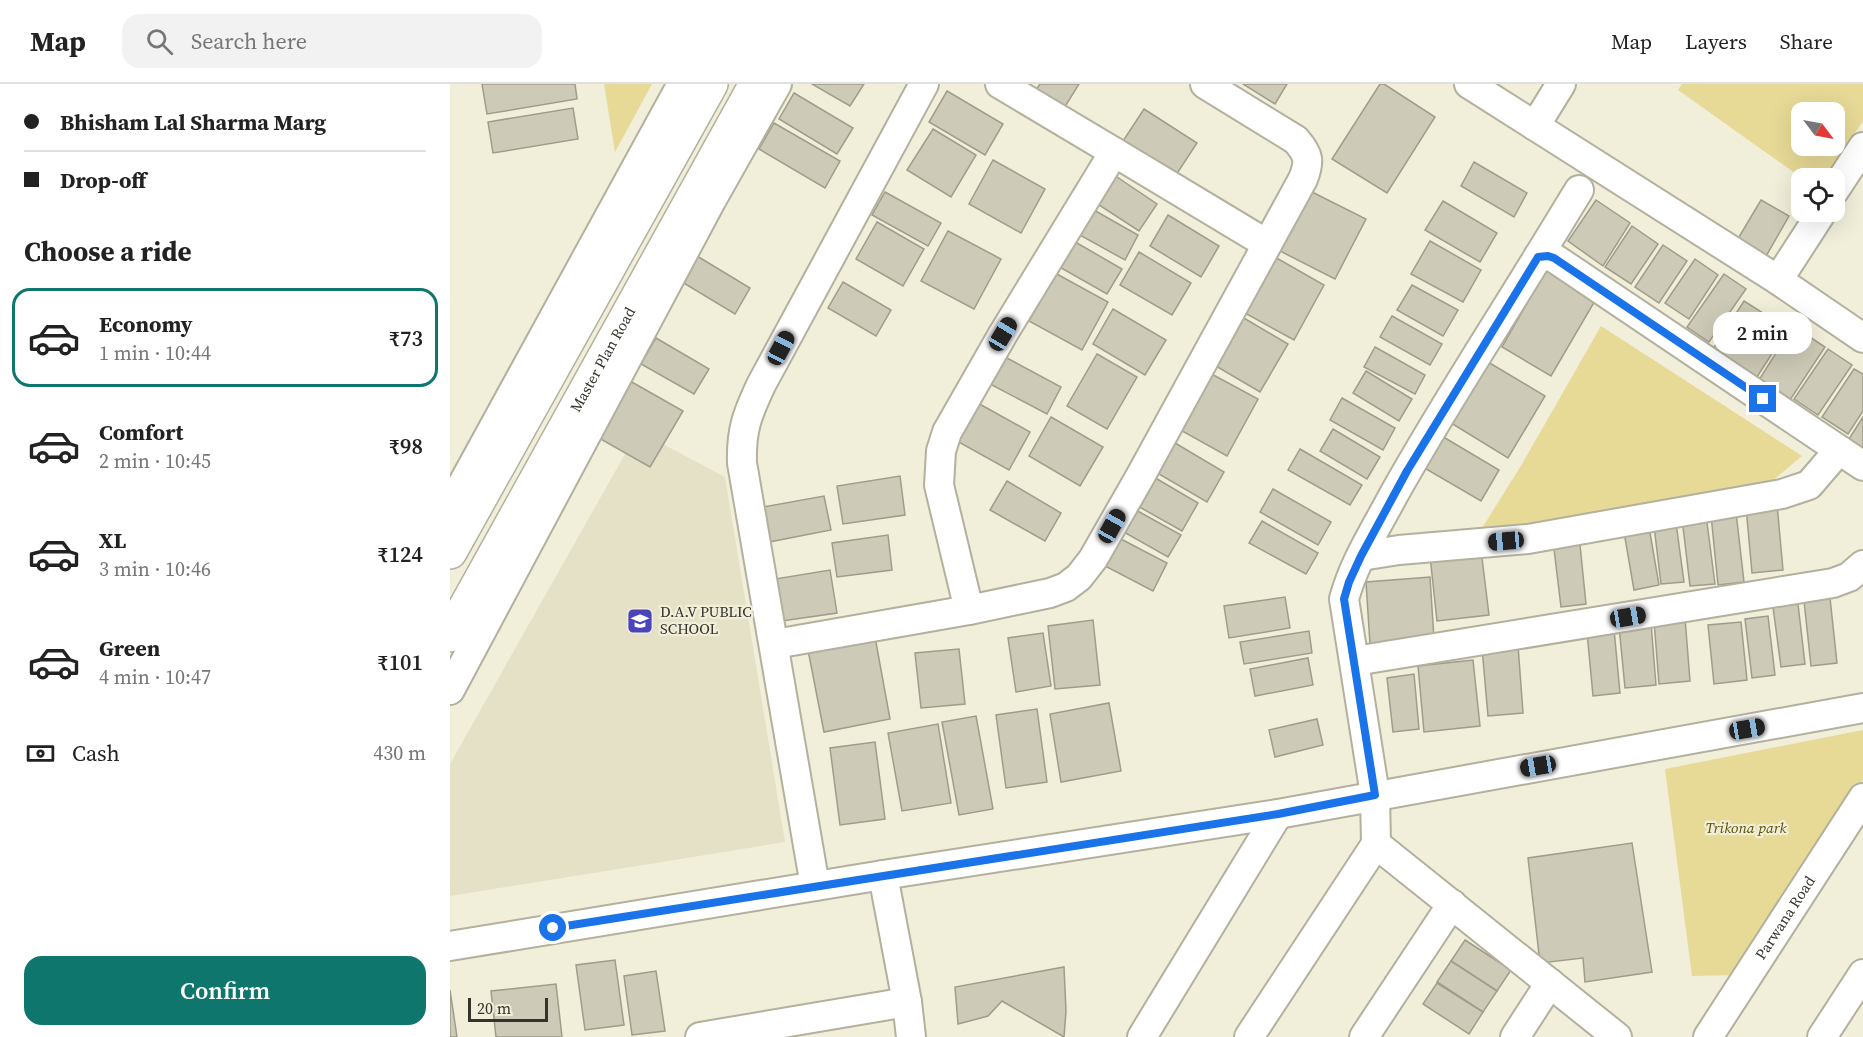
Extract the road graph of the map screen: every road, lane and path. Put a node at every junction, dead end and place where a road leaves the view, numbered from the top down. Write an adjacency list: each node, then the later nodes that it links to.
1 (682, 84): 22 (street)
2 (711, 84): 23 (main road)
3 (756, 84): 27 (main road, Master Plan Road)
4 (777, 84): 30 (street)
5 (924, 84): 28 (street)
6 (1000, 84): 12 (street)
7 (1204, 84): 16 (street)
8 (1469, 84): 10 (street)
9 (1562, 84): 10 (street)
10 (1535, 126): 18 (street)
11 (1863, 147): 13 (street)
12 (1114, 152): 16 (street); 26 (street)
13 (1845, 174)
14 (1580, 190): 17 (street)
15 (1815, 222): 18 (street)
16 (1267, 244): 26 (street)
17 (1538, 257): 20 (street); 24 (street)
18 (1778, 280): 19 (street)
19 (1863, 338)
20 (1839, 450): 21 (street); 24 (street)
21 (1863, 466)
22 (450, 507)
23 (450, 552)
24 (1361, 556): 29 (street)
25 (1863, 565): 29 (street)
26 (969, 610): 28 (street)
27 (450, 635)
28 (775, 644): 37 (street)
29 (1355, 662): 32 (street)
30 (450, 690)
31 (1863, 708): 32 (street)
32 (1375, 795): 34 (street); 35 (street)
33 (1863, 798): 51 (street, Parwana Road)
34 (1278, 814): 36 (street); 46 (street)
35 (1376, 844): 38 (street); 47 (street)
36 (883, 875): 37 (street); 42 (street)
37 (815, 886): 39 (street)
38 (1452, 904): 41 (street); 48 (street)
39 (450, 946)
40 (1863, 974): 52 (street)
41 (1550, 983): 49 (street); 50 (street)
42 (907, 1002): 43 (street); 45 (street)
43 (837, 1026): 44 (street)
44 (699, 1037)
45 (911, 1037)
46 (1142, 1037)
47 (1249, 1037)
48 (1364, 1037)
49 (1515, 1037)
50 (1617, 1037)
51 (1708, 1037)
52 (1822, 1037)

